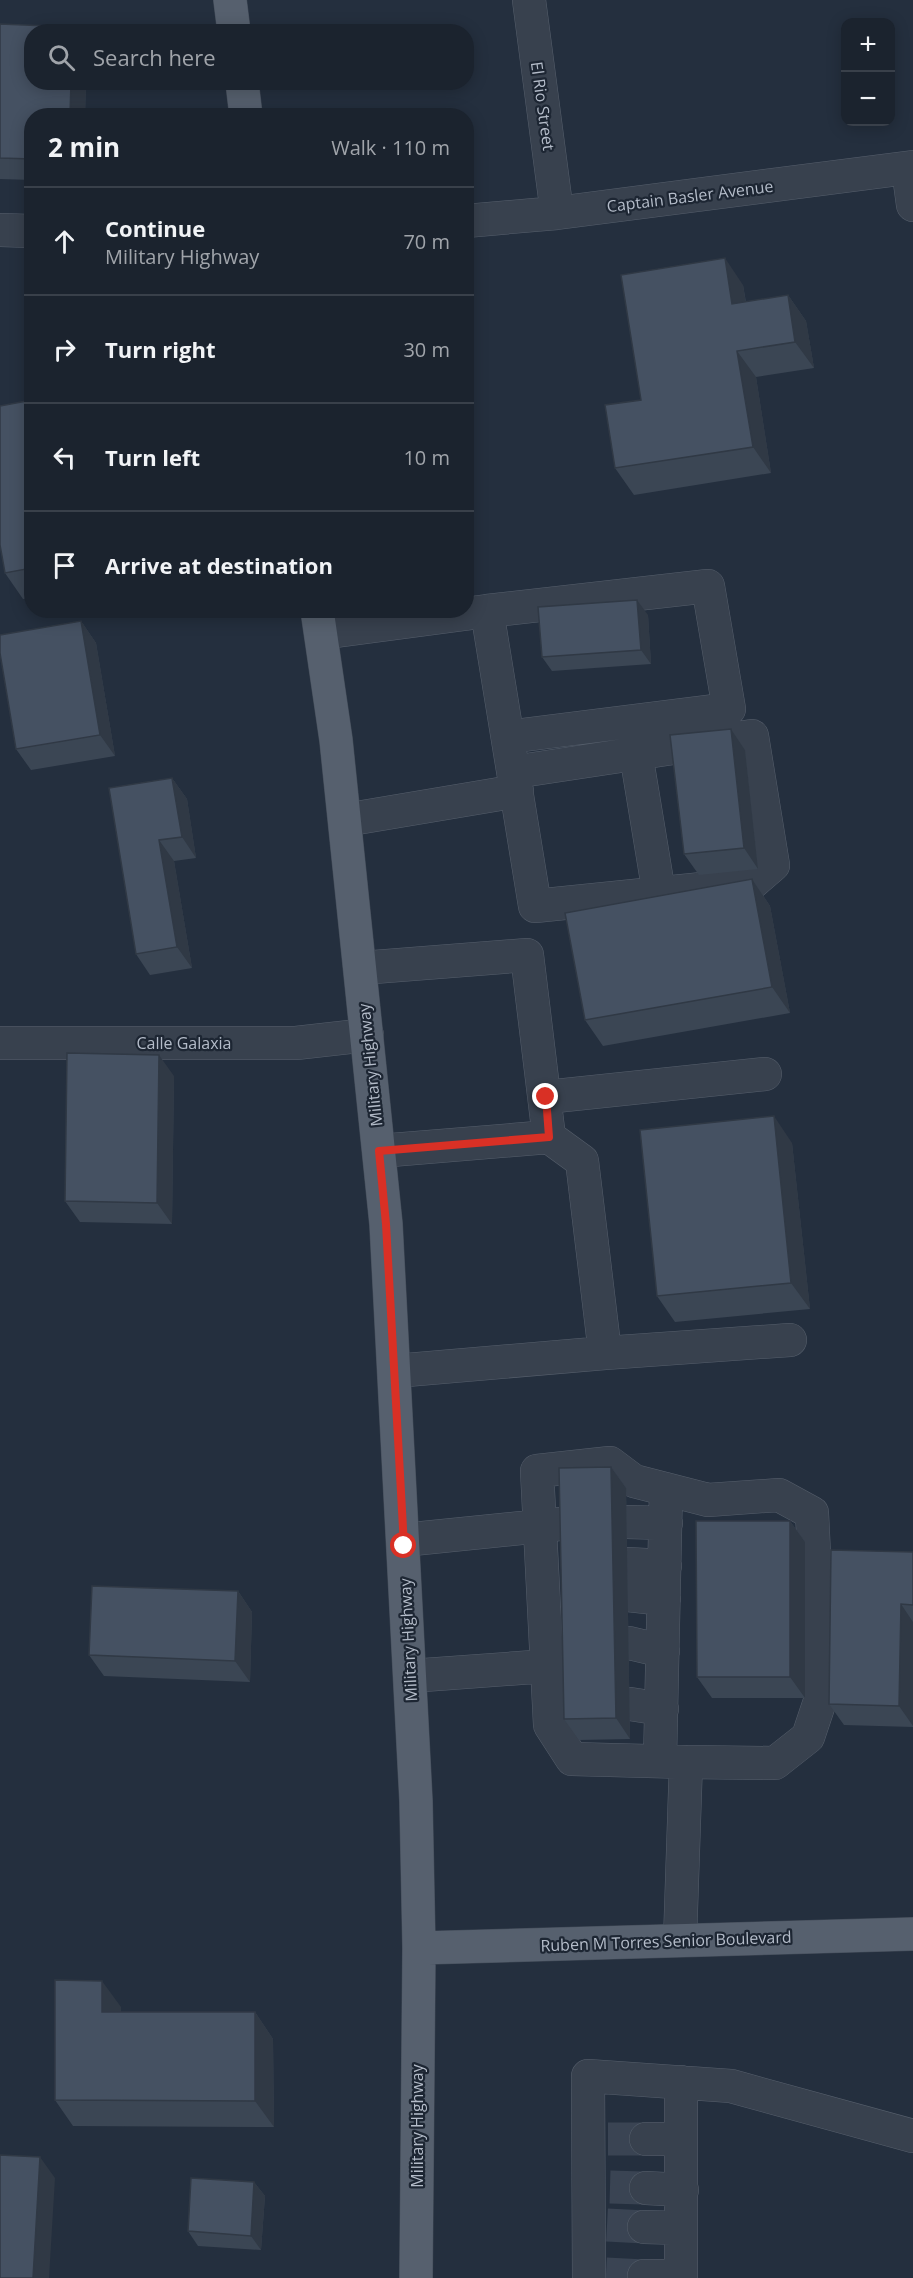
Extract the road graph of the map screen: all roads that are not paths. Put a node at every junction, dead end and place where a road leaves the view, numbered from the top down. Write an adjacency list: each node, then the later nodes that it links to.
1 (230, 0): 3 (main road)
2 (529, 0): 8 (street, El Rio Street)
3 (233, 24)
4 (243, 90): 5 (main road)
5 (245, 108)
6 (911, 168): 7 (street); 8 (street, Captain Basler Avenue)
7 (913, 205)
8 (557, 213): 9 (street, Captain Basler Avenue)
9 (474, 220)
10 (0, 230): 11 (street)
11 (24, 231)
12 (487, 611): 13 (street); 16 (street); 16 (street)
13 (474, 612)
14 (380, 618): 15 (street)
15 (319, 622): 19 (main road, Military Highway)
16 (508, 737): 18 (street)
17 (636, 754): 18 (street); 20 (street); 20 (street)
18 (515, 781): 19 (street); 20 (street)
19 (345, 820): 21 (main road, Military Highway)
20 (659, 893)
21 (361, 968): 22 (main road, Military Highway); 25 (street)
22 (367, 1035): 23 (street, Calle Galaxia); 27 (main road, Military Highway)
23 (0, 1043)
24 (765, 1074): 25 (street)
25 (546, 1097): 26 (street)
26 (549, 1137): 27 (street); 29 (street)
27 (379, 1151): 30 (main road, Military Highway)
28 (790, 1340): 29 (street)
29 (605, 1353): 30 (street)
30 (395, 1371): 36 (main road, Military Highway)
31 (666, 1489): 34 (street); 35 (street); 48 (street)
32 (626, 1522): 34 (street)
33 (574, 1523): 35 (street)
34 (666, 1523): 38 (street)
35 (539, 1526): 36 (street); 39 (street)
36 (403, 1540): 45 (main road, Military Highway)
37 (575, 1565): 39 (street)
38 (665, 1566): 41 (street); 41 (street)
39 (543, 1579): 40 (street); 44 (street)
40 (576, 1599)
41 (664, 1599): 43 (street)
42 (629, 1644): 43 (street)
43 (663, 1651): 47 (street)
44 (557, 1653): 45 (street); 48 (street)
45 (410, 1676): 51 (main road, Military Highway)
46 (630, 1704): 47 (street)
47 (662, 1709): 48 (street)
48 (673, 1762): 50 (street)
49 (913, 1934): 50 (main road, Ruben M Torres Senior Boulevard)
50 (680, 1940): 51 (main road, Ruben M Torres Senior Boulevard)
51 (419, 1948): 63 (main road, Military Highway)
52 (681, 2082): 53 (street); 55 (street); 60 (street)
53 (913, 2136)
54 (646, 2139): 55 (street)
55 (681, 2139): 57 (street)
56 (646, 2188): 57 (street)
57 (682, 2190): 59 (street)
58 (644, 2227): 59 (street)
59 (681, 2228): 62 (street)
60 (595, 2275)
61 (644, 2276): 62 (street)
62 (681, 2277)
63 (416, 2278)

